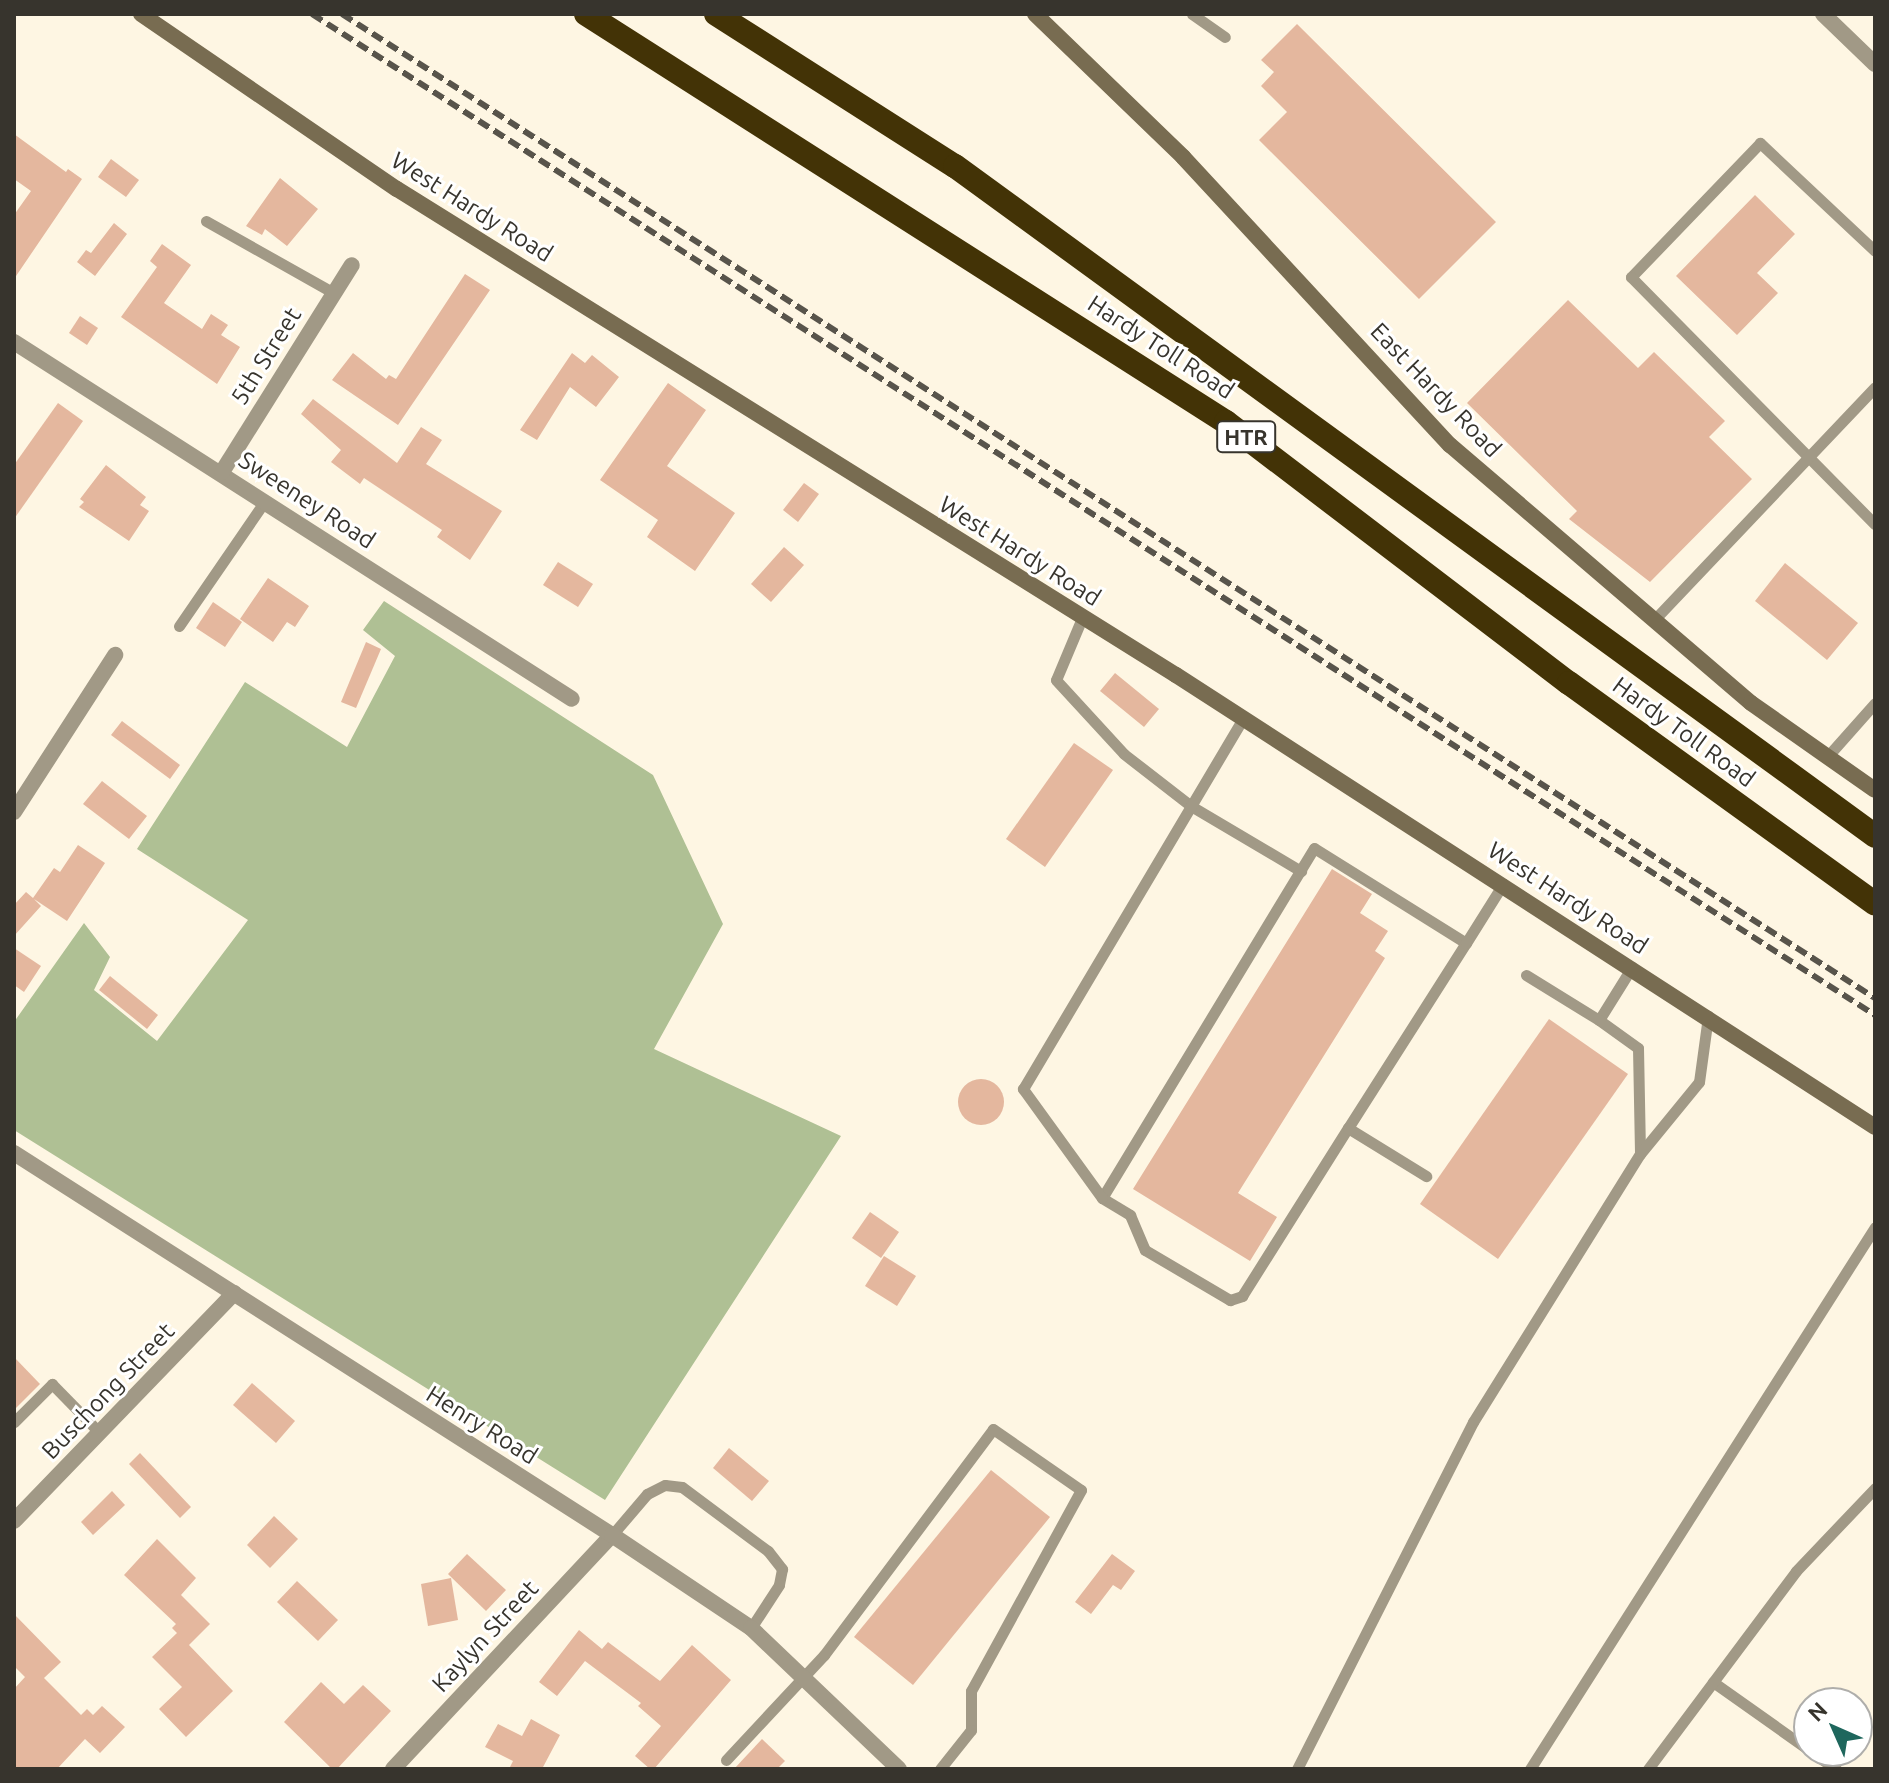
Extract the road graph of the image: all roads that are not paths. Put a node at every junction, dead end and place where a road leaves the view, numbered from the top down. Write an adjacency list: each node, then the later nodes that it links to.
1 (141, 14): 19 (main road, West Hardy Road)
2 (586, 14): 33 (highway, Hardy Toll Road / HTR)
3 (716, 14): 30 (highway, Hardy Toll Road / HTR)
4 (1192, 14): 7 (lane)
5 (1823, 14): 8 (street)
6 (1041, 16): 20 (main road, East Hardy Road)
7 (1225, 37)
8 (1875, 64)
9 (206, 221): 12 (lane)
10 (1875, 251): 15 (lane)
11 (352, 265): 12 (street, 5th Street)
12 (334, 293): 16 (street, 5th Street)
13 (14, 342): 16 (street, Sweeney Road)
14 (1875, 387): 15 (lane)
15 (1811, 459): 18 (lane); 20 (lane)
16 (222, 472): 17 (street, Sweeney Road)
17 (265, 501): 21 (lane); 23 (street, Sweeney Road)
18 (1875, 524)
19 (1082, 618): 25 (main road, West Hardy Road); 28 (lane)
20 (1654, 620): 26 (main road, East Hardy Road)
21 (179, 626)
22 (115, 655): 29 (street)
23 (572, 699)
24 (1875, 703): 26 (lane)
25 (1243, 718): 28 (lane); 32 (main road, West Hardy Road)
26 (1827, 757): 27 (main road, East Hardy Road)
27 (1875, 790)
28 (1191, 806): 31 (lane); 44 (lane)
29 (14, 812)
30 (1875, 836)
31 (1301, 871): 34 (lane); 44 (lane)
32 (1503, 884): 34 (lane); 35 (main road, West Hardy Road)
33 (1875, 904)
34 (1466, 943): 40 (lane)
35 (1632, 967): 37 (main road, West Hardy Road); 38 (lane)
36 (1526, 975): 38 (lane)
37 (1708, 1016): 39 (main road, West Hardy Road); 42 (lane)
38 (1599, 1020): 42 (lane)
39 (1875, 1127)
40 (1348, 1128): 43 (lane); 44 (lane)
41 (14, 1153): 46 (street, Henry Road)
42 (1640, 1154): 60 (lane)
43 (1426, 1176)
44 (1102, 1198)
45 (1875, 1227): 61 (lane)
46 (234, 1293): 48 (street, Buschong Street); 51 (street, Henry Road)
47 (14, 1422): 48 (lane)
48 (100, 1433): 50 (street, Buschong Street)
49 (1875, 1488): 54 (lane)
50 (17, 1512)
51 (612, 1535): 52 (street, Henry Road); 52 (lane); 57 (street, Kaylyn Street)
52 (751, 1628): 53 (street, Henry Road)
53 (804, 1676): 56 (lane); 58 (street, Henry Road); 59 (lane)
54 (1713, 1682): 55 (lane); 62 (lane)
55 (1793, 1738)
56 (726, 1760)
57 (393, 1769)
58 (899, 1769)
59 (940, 1769)
60 (1297, 1769)
61 (1530, 1769)
62 (1648, 1769)

